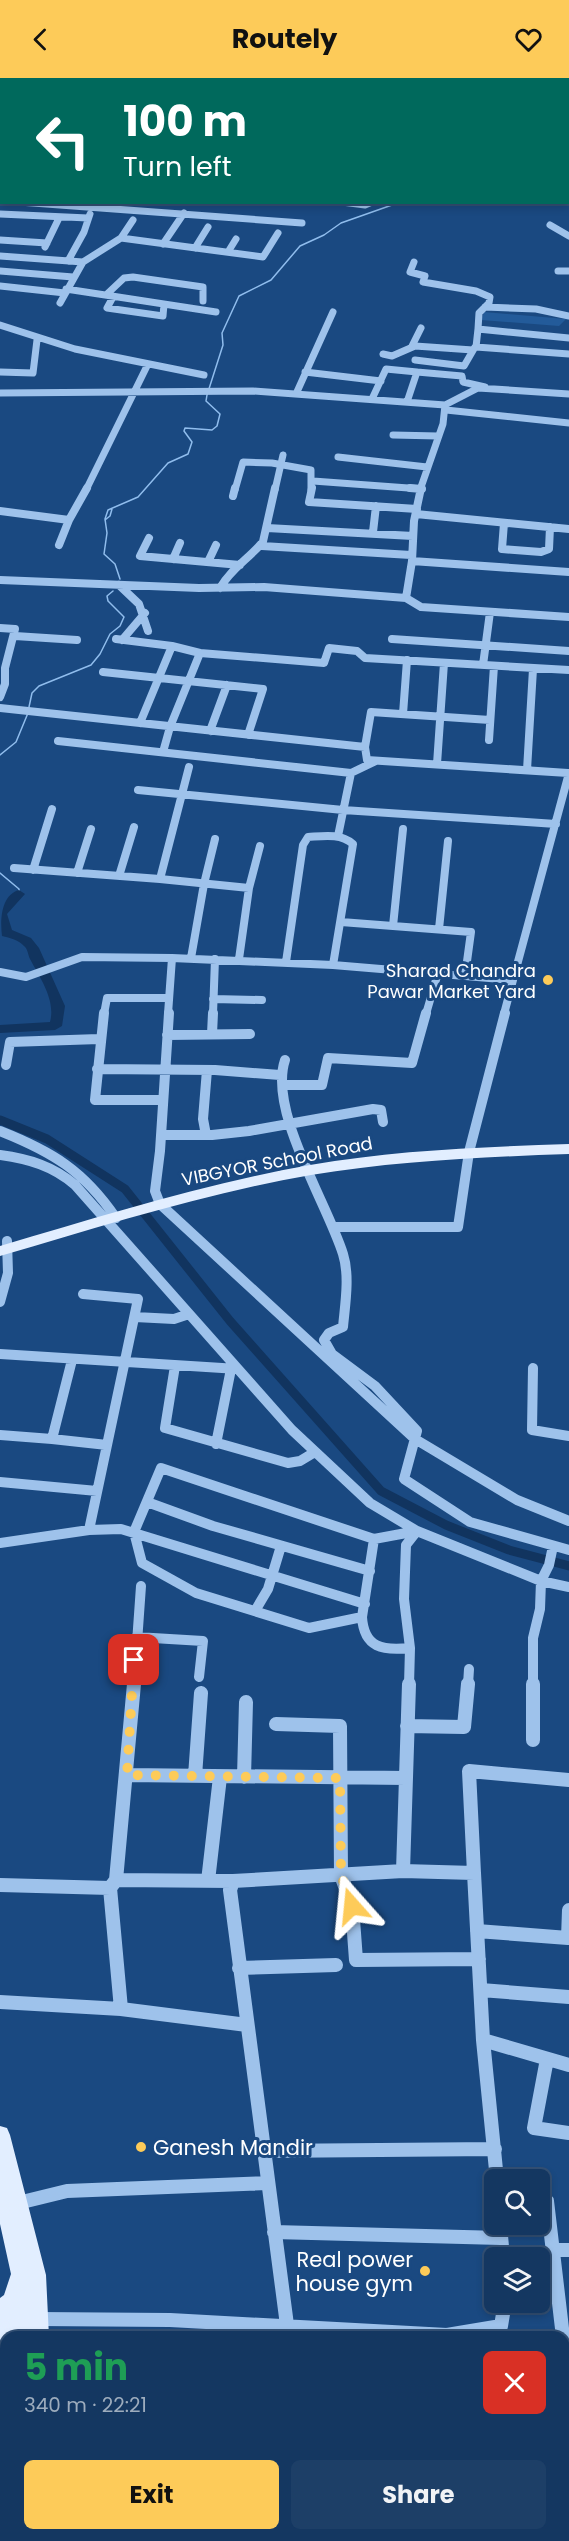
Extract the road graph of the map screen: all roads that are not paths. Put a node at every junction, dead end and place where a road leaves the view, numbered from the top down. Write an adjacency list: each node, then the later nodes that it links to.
1 (73, 204): 2 (street)
2 (93, 205): 3 (street); 6 (street)
3 (184, 213): 8 (street); 17 (street)
4 (0, 214): 5 (street)
5 (59, 218): 6 (street); 16 (street)
6 (88, 218): 22 (street)
7 (134, 220): 13 (street)
8 (302, 223)
9 (550, 225): 12 (street)
10 (208, 227): 18 (street)
11 (278, 233): 19 (street)
12 (569, 236)
13 (121, 238): 17 (street); 23 (street)
14 (236, 239): 19 (street)
15 (0, 240): 16 (street)
16 (47, 243): 21 (street)
17 (164, 244): 18 (street)
18 (195, 248): 19 (street)
19 (228, 252)
20 (0, 256): 21 (street)
21 (39, 259): 22 (street)
22 (68, 261): 23 (street)
23 (83, 262): 28 (street)
24 (414, 262): 35 (street)
25 (558, 271): 26 (street)
26 (569, 271)
27 (0, 272): 28 (street)
28 (74, 277): 30 (street)
29 (0, 286): 30 (street)
30 (66, 291): 31 (street); 33 (street)
31 (109, 296): 32 (street); 34 (street); 34 (street)
32 (203, 301)
33 (60, 303)
34 (164, 304): 36 (street)
35 (485, 307): 38 (street); 41 (street)
36 (216, 312)
37 (333, 312): 53 (street)
38 (569, 316)
39 (0, 326): 43 (street)
40 (421, 328): 44 (street)
41 (478, 329): 42 (street); 45 (street)
42 (569, 338)
43 (37, 340): 50 (street); 52 (street)
44 (412, 346): 45 (street); 48 (street)
45 (475, 349): 47 (street); 49 (street)
46 (383, 354): 48 (street)
47 (569, 354)
48 (392, 356): 51 (street)
49 (415, 360)
50 (148, 364): 55 (street); 58 (street)
51 (386, 369): 54 (street); 56 (street)
52 (0, 372)
53 (305, 372): 56 (street); 60 (street)
54 (417, 372): 57 (street); 63 (street)
55 (204, 375)
56 (381, 381): 62 (street)
57 (486, 387): 61 (street); 64 (street)
58 (132, 392): 59 (street); 60 (street); 78 (street)
59 (0, 393)
60 (296, 394): 62 (street)
61 (569, 394)
62 (372, 399): 63 (street)
63 (406, 402): 64 (street)
64 (445, 408): 65 (street); 67 (street)
65 (569, 423)
66 (393, 435): 67 (street)
67 (438, 436): 71 (street)
68 (283, 455): 70 (street)
69 (338, 457): 71 (street)
70 (280, 465): 72 (street); 74 (street); 81 (street)
71 (427, 467): 73 (street)
72 (313, 481): 73 (street); 75 (street)
73 (422, 489): 76 (street)
74 (233, 496)
75 (376, 506): 76 (street); 83 (street)
76 (416, 512): 79 (street); 84 (street)
77 (1, 513): 78 (street)
78 (69, 520): 88 (street)
79 (504, 523): 80 (street); 80 (street)
80 (550, 527): 82 (street)
81 (267, 528): 83 (street); 87 (street)
82 (569, 529)
83 (373, 532): 84 (street)
84 (413, 536): 90 (street)
85 (148, 538): 91 (street)
86 (180, 543): 91 (street)
87 (261, 544): 90 (street); 93 (street)
88 (59, 545)
89 (216, 545): 92 (street)
90 (412, 558): 94 (street); 98 (street)
91 (173, 559): 92 (street)
92 (208, 562): 93 (street)
93 (240, 565): 97 (street)
94 (569, 572)
95 (0, 580): 96 (street)
96 (119, 585): 97 (street); 100 (street)
97 (220, 588): 98 (street)
98 (406, 598): 99 (street)
99 (489, 612): 101 (street); 107 (street)
100 (145, 613): 103 (street); 108 (street)
101 (569, 617)
102 (0, 628): 104 (street)
103 (148, 631)
104 (15, 636): 106 (street); 111 (street)
105 (392, 639): 107 (street)
106 (77, 640)
107 (486, 645): 109 (street); 114 (street)
108 (172, 646): 110 (street); 119 (street)
109 (569, 651)
110 (200, 653): 112 (street); 120 (street)
111 (4, 659): 122 (street)
112 (407, 660): 113 (street); 124 (street)
113 (444, 663): 114 (street); 125 (street)
114 (483, 665): 115 (street)
115 (494, 666): 116 (street); 126 (street)
116 (533, 669): 117 (street); 138 (street)
117 (569, 670)
118 (103, 672): 119 (street)
119 (159, 677): 120 (street); 127 (street)
120 (189, 681): 121 (street); 128 (street)
121 (226, 685): 129 (street); 130 (street)
122 (0, 697)
123 (0, 708): 127 (street)
124 (403, 714): 125 (street); 133 (street)
125 (440, 717): 126 (street); 136 (street)
126 (490, 720): 131 (street)
127 (140, 723): 128 (street)
128 (170, 726): 129 (street); 134 (street)
129 (210, 731): 130 (street)
130 (248, 735): 133 (street)
131 (489, 740)
132 (58, 741): 134 (street)
133 (365, 747): 135 (street)
134 (163, 752): 139 (street)
135 (378, 760): 136 (street); 139 (street)
136 (437, 764): 138 (street)
137 (189, 767): 142 (street)
138 (527, 771): 140 (street)
139 (351, 773): 144 (street)
140 (569, 773): 145 (street)
141 (138, 790): 142 (street)
142 (183, 794): 144 (street); 157 (street)
143 (52, 809): 154 (street)
144 (343, 810): 145 (street); 149 (street)
145 (556, 824): 172 (street)
146 (134, 827): 156 (street)
147 (91, 829): 155 (street)
148 (402, 829): 161 (street)
149 (338, 836): 160 (street); 167 (street)
150 (215, 839): 158 (street)
151 (448, 841): 162 (street)
152 (260, 846): 159 (street)
153 (14, 868): 154 (street)
154 (33, 870): 155 (street)
155 (77, 873): 156 (street)
156 (119, 876): 157 (street)
157 (160, 879): 158 (street)
158 (204, 884): 159 (street); 164 (street)
159 (249, 888): 166 (street)
160 (341, 922): 161 (street); 168 (street)
161 (393, 926): 162 (street)
162 (439, 929): 171 (street)
163 (172, 957): 164 (street); 169 (street); 173 (street)
164 (191, 958): 165 (street)
165 (215, 959): 166 (street); 174 (street)
166 (239, 959): 167 (street)
167 (286, 962): 168 (street)
168 (333, 964): 170 (street)
169 (0, 972)
170 (438, 974): 171 (street); 185 (street)
171 (465, 976): 172 (street)
172 (513, 980): 193 (street)
173 (169, 998): 178 (street); 179 (street)
174 (213, 999): 175 (street); 176 (street)
175 (262, 1000)
176 (212, 1034): 177 (street); 178 (street)
177 (250, 1034)
178 (167, 1035): 183 (street)
179 (99, 1039): 181 (street); 182 (street)
180 (285, 1060): 185 (street)
181 (6, 1065)
182 (96, 1069): 183 (street); 186 (street)
183 (165, 1069): 184 (street); 186 (street)
184 (207, 1070): 185 (street); 191 (street)
185 (282, 1080): 188 (street)
186 (163, 1100): 190 (street)
187 (383, 1122): 188 (street)
188 (290, 1125): 191 (street); 196 (street)
189 (0, 1131): 198 (street)
190 (161, 1135): 191 (street); 197 (street)
191 (206, 1135)
192 (569, 1141): 193 (main road, VIBGYOR School Road)
193 (470, 1148): 194 (main road, VIBGYOR School Road); 196 (main road, VIBGYOR School Road); 199 (street)
194 (569, 1149)
195 (0, 1155): 198 (street)
196 (308, 1167): 197 (main road, VIBGYOR School Road); 199 (street)
197 (151, 1203): 198 (main road, VIBGYOR School Road); 214 (street)
198 (111, 1215): 200 (main road, VIBGYOR School Road); 203 (street)
199 (333, 1227): 214 (street)
200 (4, 1246): 202 (street)
201 (83, 1294): 204 (street)
202 (0, 1302)
203 (189, 1314): 204 (street); 210 (street)
204 (135, 1317): 207 (street)
205 (0, 1354): 206 (street)
206 (72, 1360): 207 (street); 213 (street)
207 (125, 1364): 208 (street); 216 (street)
208 (175, 1366): 210 (street); 215 (street)
209 (533, 1368): 212 (street)
210 (234, 1369): 215 (street); 217 (street)
211 (0, 1435): 213 (street)
212 (569, 1436)
213 (52, 1439): 216 (street)
214 (415, 1439): 221 (street); 228 (street)
215 (216, 1443): 217 (street)
216 (107, 1445): 219 (street)
217 (315, 1452): 224 (street)
218 (0, 1482): 219 (street)
219 (97, 1491): 222 (street)
220 (147, 1502): 223 (street); 225 (street); 227 (street)
221 (569, 1521)
222 (89, 1530): 223 (street); 226 (street)
223 (134, 1532): 231 (street); 236 (street)
224 (417, 1532): 225 (street); 232 (street); 239 (street)
225 (374, 1539): 230 (street)
226 (0, 1543)
227 (281, 1546): 230 (street); 231 (street)
228 (552, 1549): 229 (street); 232 (street)
229 (569, 1550)
230 (370, 1571): 235 (street)
231 (272, 1575): 235 (street); 236 (street)
232 (541, 1581): 234 (street); 246 (street)
233 (141, 1586): 238 (street)
234 (569, 1587)
235 (365, 1604): 237 (street)
236 (255, 1611): 237 (street)
237 (362, 1617): 239 (street)
238 (136, 1637): 241 (street); 247 (street)
239 (410, 1648): 245 (street)
240 (469, 1669): 245 (street)
241 (199, 1677)
242 (201, 1693): 248 (street)
243 (246, 1702): 250 (street)
244 (276, 1724): 251 (street)
245 (407, 1726): 252 (street)
246 (533, 1740)
247 (127, 1775): 248 (street); 259 (street)
248 (195, 1776): 249 (street)
249 (220, 1777): 250 (street); 257 (street)
250 (244, 1777): 251 (street)
251 (340, 1778): 252 (street); 256 (street)
252 (406, 1778): 254 (street)
253 (569, 1780): 255 (street)
254 (403, 1871): 255 (street); 256 (street)
255 (474, 1873): 262 (street)
256 (341, 1875): 258 (street); 263 (street)
257 (208, 1881): 258 (street); 259 (street)
258 (233, 1881): 265 (street)
259 (113, 1884): 260 (street); 269 (street)
260 (0, 1886)
261 (569, 1911): 262 (street)
262 (477, 1931): 263 (street)
263 (479, 1959): 266 (street)
264 (336, 1965): 265 (street)
265 (239, 1968): 270 (street)
266 (481, 1990): 267 (street); 271 (street)
267 (569, 1997)
268 (0, 2002): 269 (street)
269 (121, 2009): 270 (street)
270 (247, 2025): 277 (street)
271 (483, 2040): 272 (street); 276 (street)
272 (547, 2060): 273 (street); 274 (street)
273 (569, 2065)
274 (569, 2133)
275 (0, 2135): 281 (main road)
276 (495, 2149): 277 (street); 278 (street)
277 (264, 2151): 279 (street)
278 (496, 2169)
279 (268, 2182): 281 (street); 284 (street)
280 (0, 2184): 287 (main road)
281 (18, 2202): 293 (main road)
282 (550, 2226): 285 (street)
283 (484, 2231): 284 (street)
284 (274, 2232): 292 (street)
285 (553, 2250): 286 (street); 290 (street)
286 (569, 2250)
287 (20, 2264): 288 (main road); 293 (main road)
288 (0, 2310)
289 (503, 2313): 295 (street)
290 (565, 2318)
291 (0, 2322): 293 (main road)
292 (287, 2325): 293 (street); 294 (street)
293 (38, 2328)
294 (368, 2331)
295 (471, 2331)

